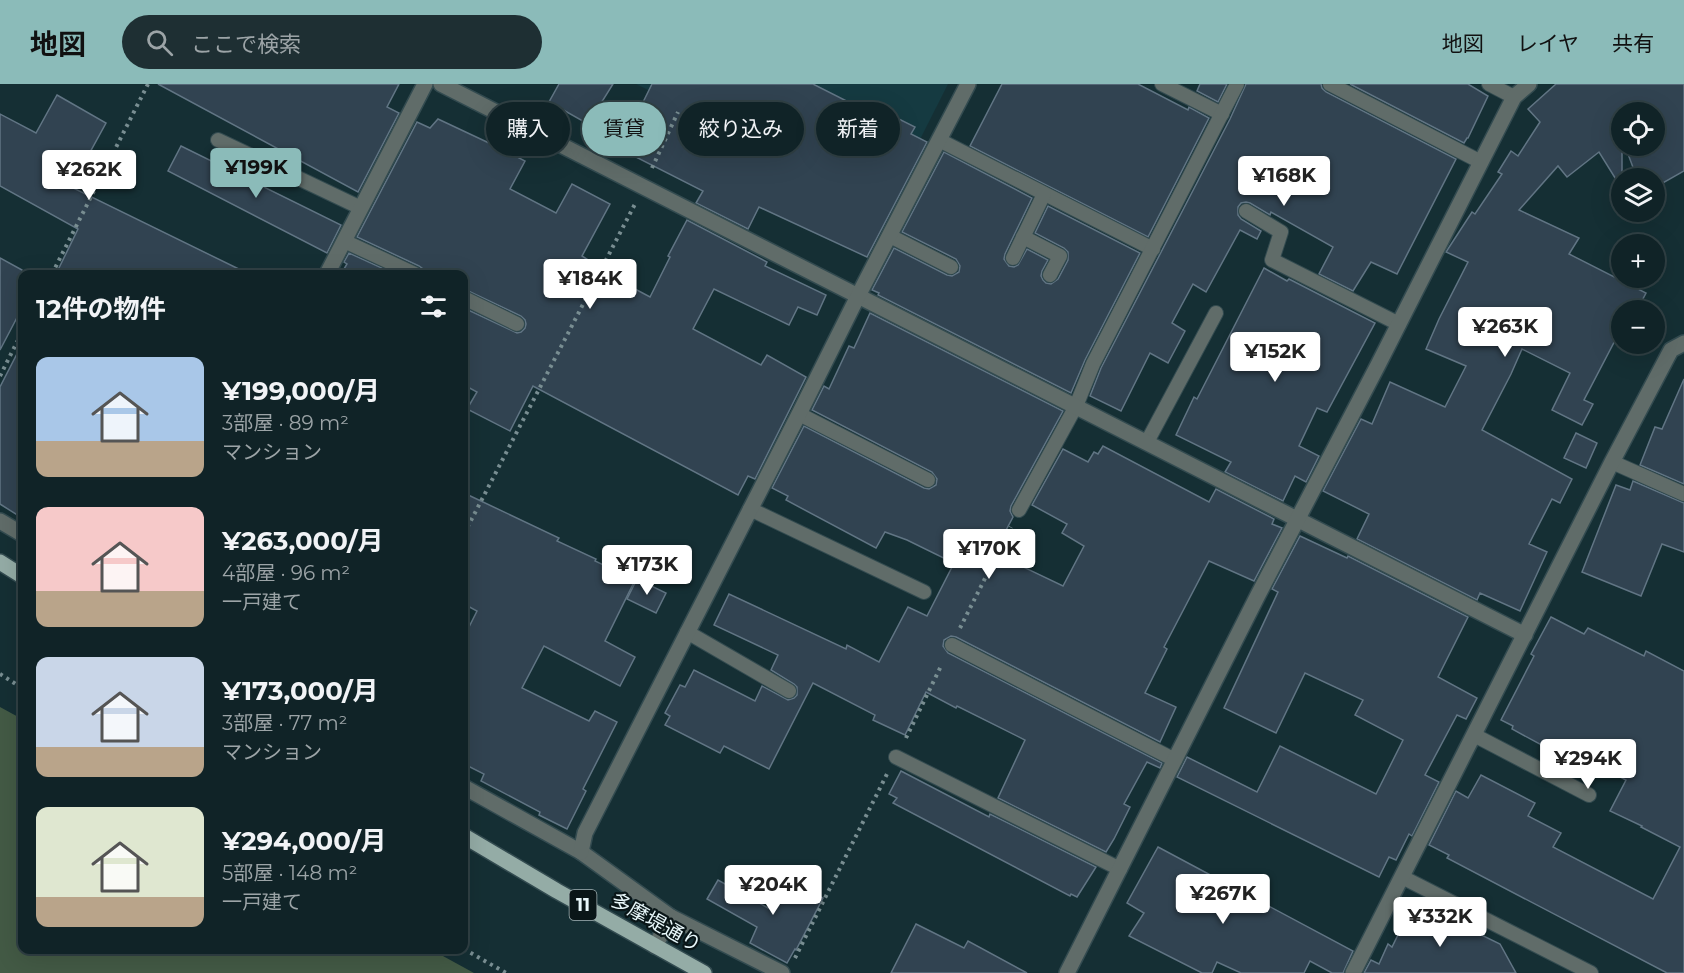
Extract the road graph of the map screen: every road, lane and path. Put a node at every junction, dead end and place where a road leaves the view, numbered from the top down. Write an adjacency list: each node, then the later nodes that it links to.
1 (148, 84): 26 (path)
2 (424, 84): 18 (street)
3 (441, 84): 16 (street)
4 (968, 84): 13 (street)
5 (1162, 84): 12 (lane)
6 (1237, 84): 12 (lane)
7 (1330, 84): 15 (lane)
8 (1490, 84): 10 (lane)
9 (1529, 84): 10 (street)
10 (1514, 97): 15 (street)
11 (678, 112): 16 (path)
12 (1222, 114): 23 (lane)
13 (939, 140): 17 (lane); 20 (street)
14 (218, 141): 18 (lane)
15 (1481, 162): 34 (street)
16 (643, 188): 30 (street); 48 (path)
17 (1044, 194): 21 (lane); 23 (lane)
18 (361, 208): 22 (street)
19 (1246, 211): 34 (lane)
20 (890, 236): 25 (lane); 30 (street)
21 (1023, 237): 24 (lane); 29 (lane)
22 (344, 241): 27 (street); 28 (lane)
23 (1153, 249): 38 (lane)
24 (1013, 258)
25 (951, 267)
26 (54, 270)
27 (329, 270)
28 (406, 270)
29 (1050, 275)
30 (858, 296): 38 (street); 39 (street)
31 (468, 300): 33 (lane)
32 (1216, 313): 40 (lane)
33 (517, 324)
34 (1399, 324): 46 (street)
35 (18, 340): 37 (path)
36 (1684, 343): 41 (street)
37 (0, 376)
38 (1076, 406): 40 (street); 45 (lane)
39 (799, 414): 42 (lane); 44 (street)
40 (1147, 442): 46 (street)
41 (1612, 462): 43 (lane); 54 (street)
42 (928, 480)
43 (1684, 495)
44 (750, 509): 52 (lane); 53 (street)
45 (1019, 510)
46 (1297, 518): 54 (street); 61 (street)
47 (0, 521): 49 (street)
48 (468, 526)
49 (18, 532)
50 (0, 562): 51 (main road)
51 (18, 573)
52 (924, 592)
53 (687, 632): 58 (lane); 65 (street)
54 (1525, 635): 59 (street)
55 (952, 645): 61 (lane)
56 (0, 674): 57 (path)
57 (18, 685)
58 (789, 691)
59 (1474, 735): 63 (lane); 67 (street)
60 (896, 757): 66 (lane)
61 (1175, 760): 66 (street)
62 (468, 789): 65 (street)
63 (1589, 795)
64 (468, 838): 69 (main road, 多摩堤通り / 11)
65 (580, 852): 68 (street)
66 (1119, 869): 74 (street)
67 (1402, 877): 75 (street); 76 (lane)
68 (671, 917): 69 (street); 73 (street)
69 (655, 946): 72 (main road, 多摩堤通り / 11)
70 (468, 951): 71 (path)
71 (506, 973)
72 (704, 973)
73 (782, 973)
74 (1067, 973)
75 (1353, 973)
76 (1591, 973)

